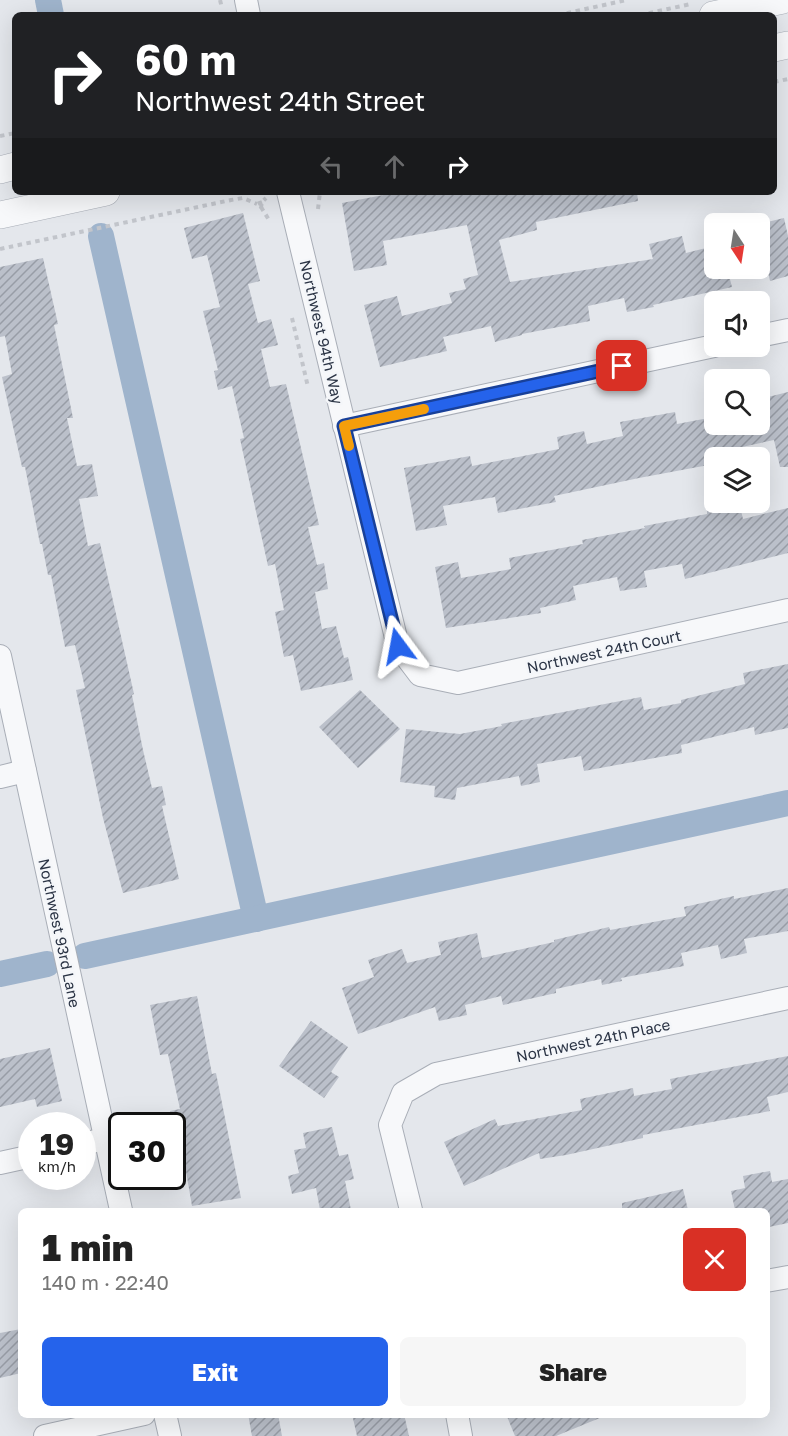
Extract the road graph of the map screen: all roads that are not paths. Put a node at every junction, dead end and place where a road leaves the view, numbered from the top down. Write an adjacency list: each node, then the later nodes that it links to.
1 (783, 0): 2 (street)
2 (706, 9)
3 (92, 195): 5 (street)
4 (289, 195): 9 (street, Northwest 94th Way)
5 (0, 215)
6 (788, 330): 7 (street)
7 (770, 334)
8 (704, 348): 9 (street)
9 (344, 426): 12 (street, Northwest 94th Way)
10 (788, 610): 12 (street, Northwest 24th Court)
11 (0, 656): 13 (street, Northwest 93rd Lane)
12 (420, 675)
13 (25, 771): 14 (street); 16 (street, Northwest 93rd Lane)
14 (0, 777)
15 (788, 998): 21 (street, Northwest 24th Place)
16 (105, 1139): 17 (street); 20 (street, Northwest 93rd Lane)
17 (96, 1141)
18 (18, 1159): 19 (street)
19 (0, 1163)
20 (121, 1208)
21 (411, 1208)
22 (788, 1276): 23 (street)
23 (770, 1280)
24 (126, 1418): 27 (street)
25 (166, 1418): 28 (street)
26 (458, 1418): 29 (street)
27 (45, 1436)
28 (170, 1436)
29 (461, 1436)

